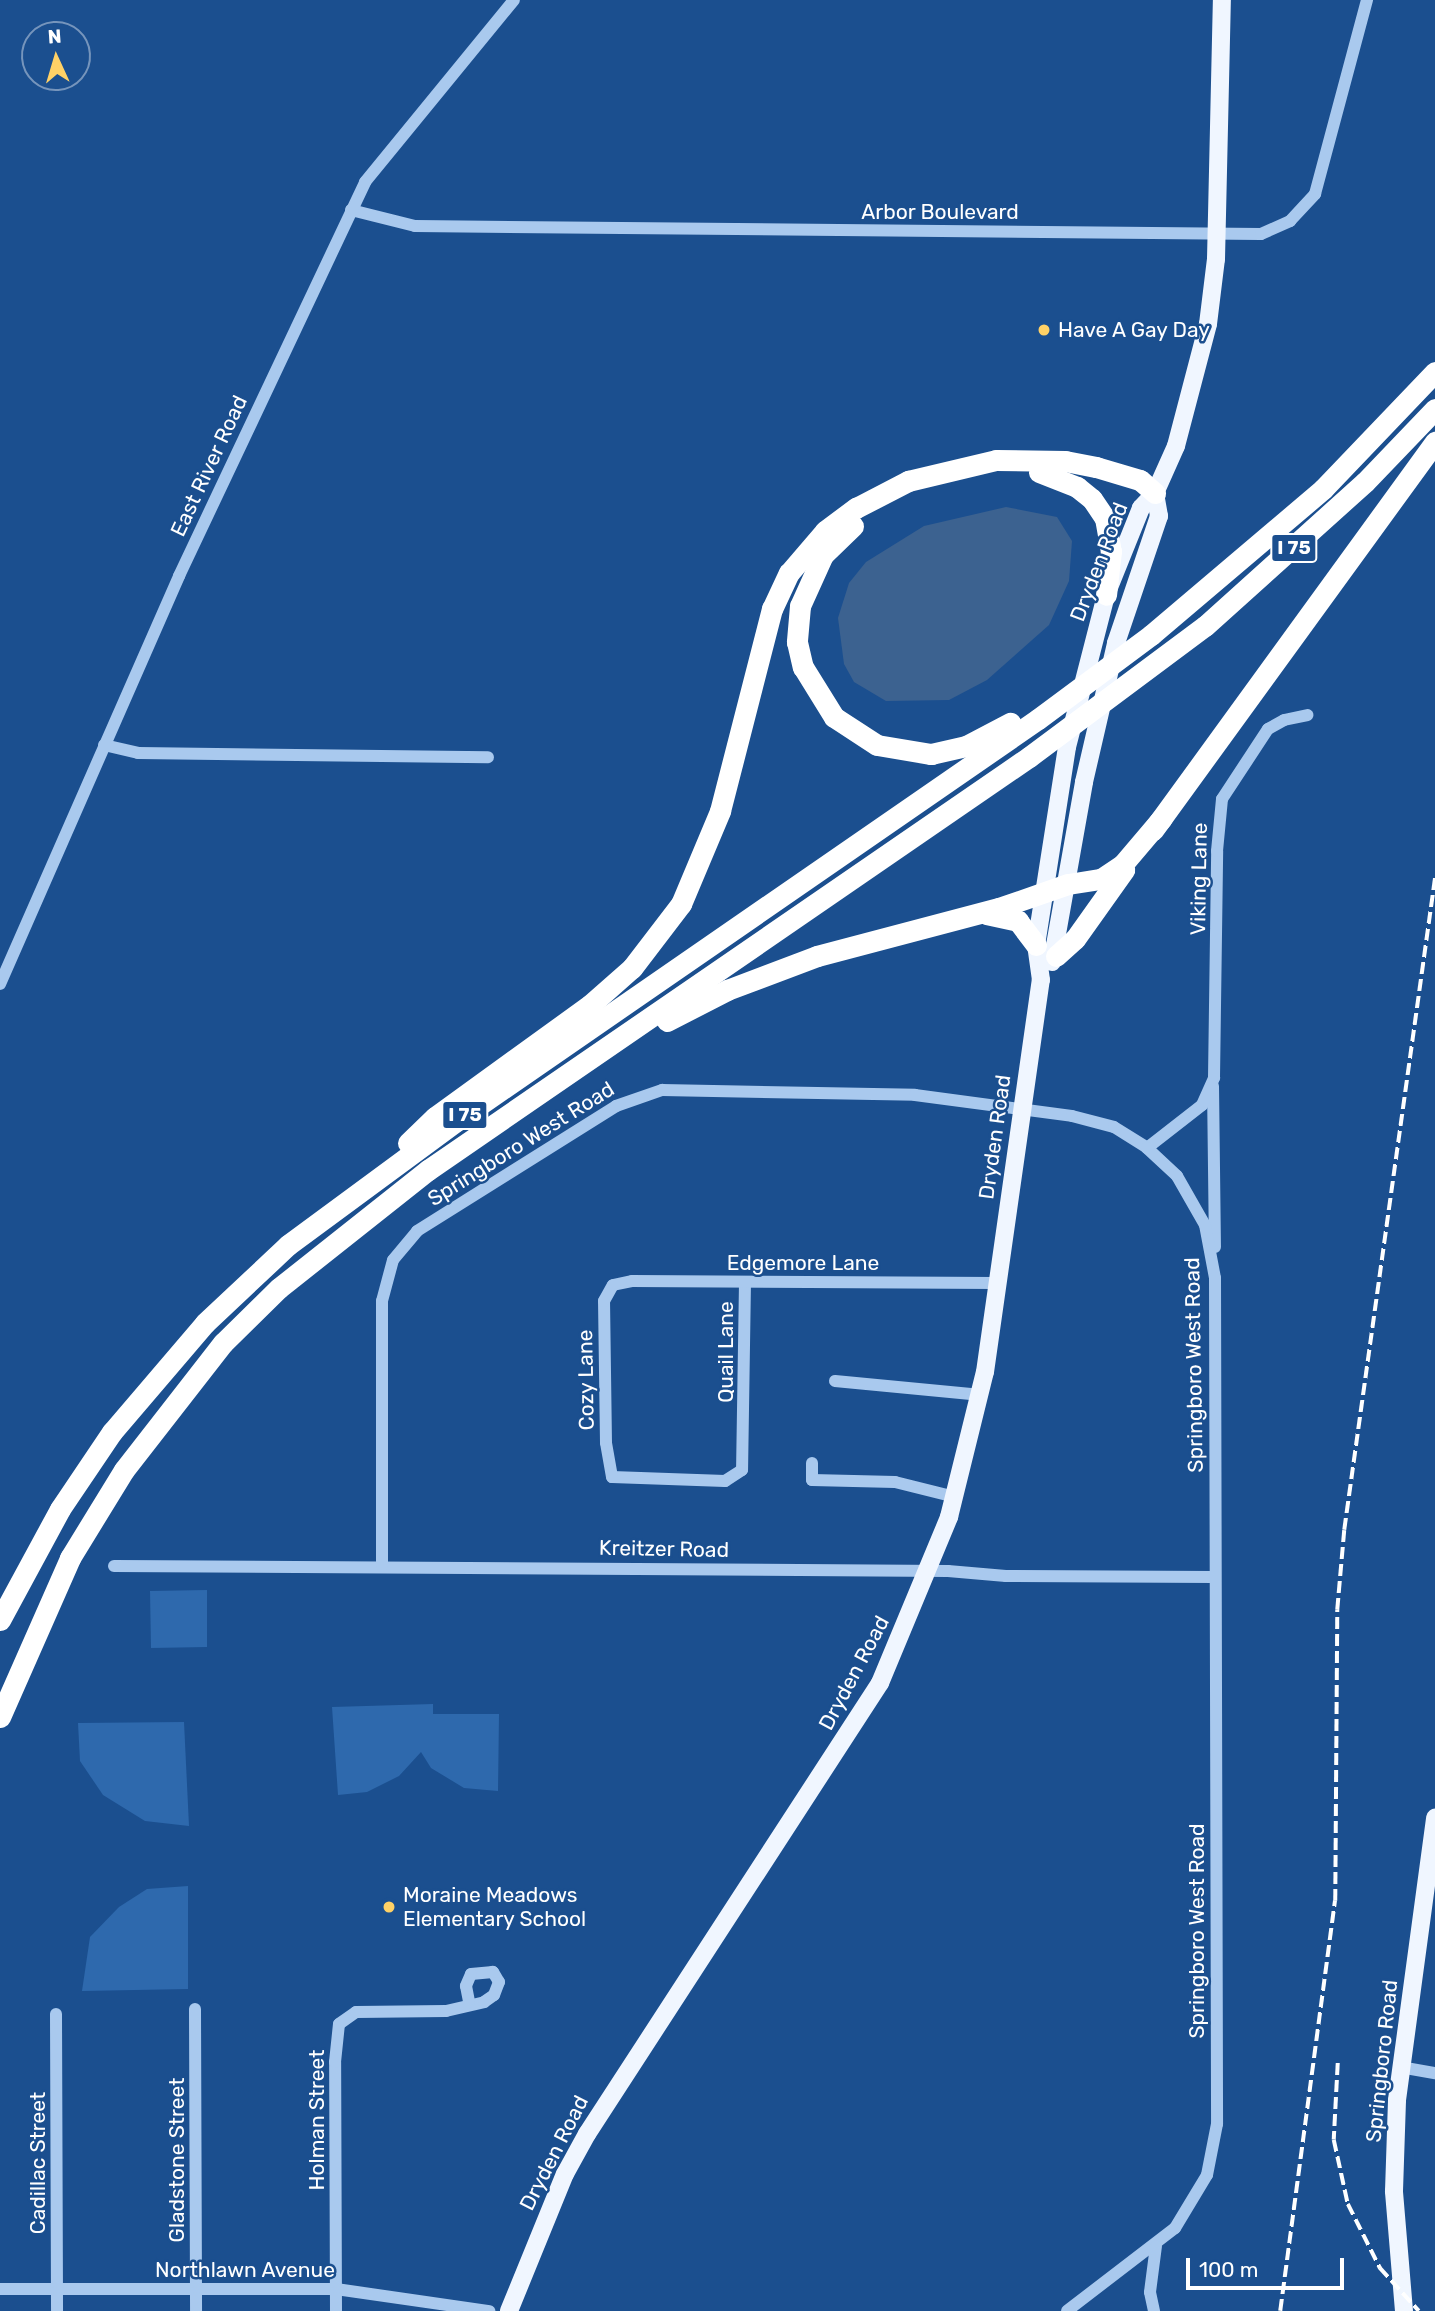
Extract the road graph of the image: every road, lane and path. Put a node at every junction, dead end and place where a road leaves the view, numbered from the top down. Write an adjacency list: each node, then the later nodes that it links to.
1 (514, 0): 4 (street, East River Road)
2 (1222, 0): 5 (main road, Dryden Road)
3 (1367, 0): 5 (street, Arbor Boulevard)
4 (351, 210): 5 (street, Arbor Boulevard); 14 (street, East River Road)
5 (1217, 233): 10 (main road, Dryden Road)
6 (1435, 372): 12 (highway, I 75)
7 (1435, 409): 24 (highway, I 75)
8 (1435, 442): 16 (highway)
9 (1039, 472): 10 (highway); 11 (highway); 12 (highway)
10 (1155, 493): 11 (main road, Dryden Road); 17 (main road, Dryden Road); 28 (highway)
11 (1106, 595): 18 (main road, Dryden Road)
12 (1039, 713): 28 (highway, I 75)
13 (1307, 715): 25 (street, Viking Lane)
14 (104, 745): 15 (street); 23 (street, East River Road)
15 (488, 757)
16 (1162, 818): 17 (highway); 21 (highway)
17 (1068, 884): 18 (highway); 21 (main road, Dryden Road)
18 (1044, 894): 19 (highway); 20 (main road, Dryden Road)
19 (966, 916): 20 (highway); 24 (highway)
20 (1036, 944): 22 (main road, Dryden Road)
21 (1056, 956): 22 (main road, Dryden Road)
22 (1041, 980): 26 (main road, Dryden Road)
23 (0, 984)
24 (561, 1079): 43 (highway, I 75)
25 (1213, 1086): 27 (street); 29 (street, Viking Lane)
26 (1022, 1109): 27 (street, Springboro West Road); 31 (main road, Dryden Road); 39 (street, Springboro West Road)
27 (1147, 1147): 29 (street, Springboro West Road)
28 (361, 1188): 42 (highway, I 75)
29 (1213, 1257): 41 (street, Springboro West Road)
30 (745, 1282): 31 (street, Edgemore Lane); 32 (street, Edgemore Lane); 36 (street, Quail Lane)
31 (996, 1283): 34 (main road, Dryden Road)
32 (610, 1287): 36 (street, Cozy Lane)
33 (835, 1381): 34 (street)
34 (981, 1395): 37 (main road, Dryden Road)
35 (812, 1463): 37 (street)
36 (609, 1473)
37 (955, 1497): 40 (main road, Dryden Road)
38 (114, 1566): 39 (street, Kreitzer Road)
39 (382, 1566): 40 (street, Kreitzer Road)
40 (930, 1570): 41 (street, Kreitzer Road); 59 (main road, Dryden Road)
41 (1214, 1577): 50 (street, Springboro West Road)
42 (0, 1620)
43 (0, 1717)
44 (1435, 1818): 48 (main road, Springboro Road)
45 (470, 2002): 54 (street, Holman Street)
46 (195, 2009): 53 (street, Gladstone Street)
47 (56, 2014): 51 (street, Cadillac Street)
48 (1400, 2067): 49 (street); 62 (main road, Springboro Road)
49 (1435, 2073)
50 (1156, 2246): 60 (street); 61 (street)
51 (57, 2288): 52 (street, Northlawn Avenue); 53 (street, Northlawn Avenue); 55 (street, Cadillac Street)
52 (0, 2289)
53 (196, 2289): 54 (street, Northlawn Avenue); 56 (street, Gladstone Street)
54 (337, 2289): 57 (street, Holman Street); 58 (street, Northlawn Avenue)
55 (57, 2311)
56 (196, 2311)
57 (336, 2311)
58 (489, 2311)
59 (509, 2311)
60 (1067, 2311)
61 (1154, 2311)
62 (1404, 2311)

